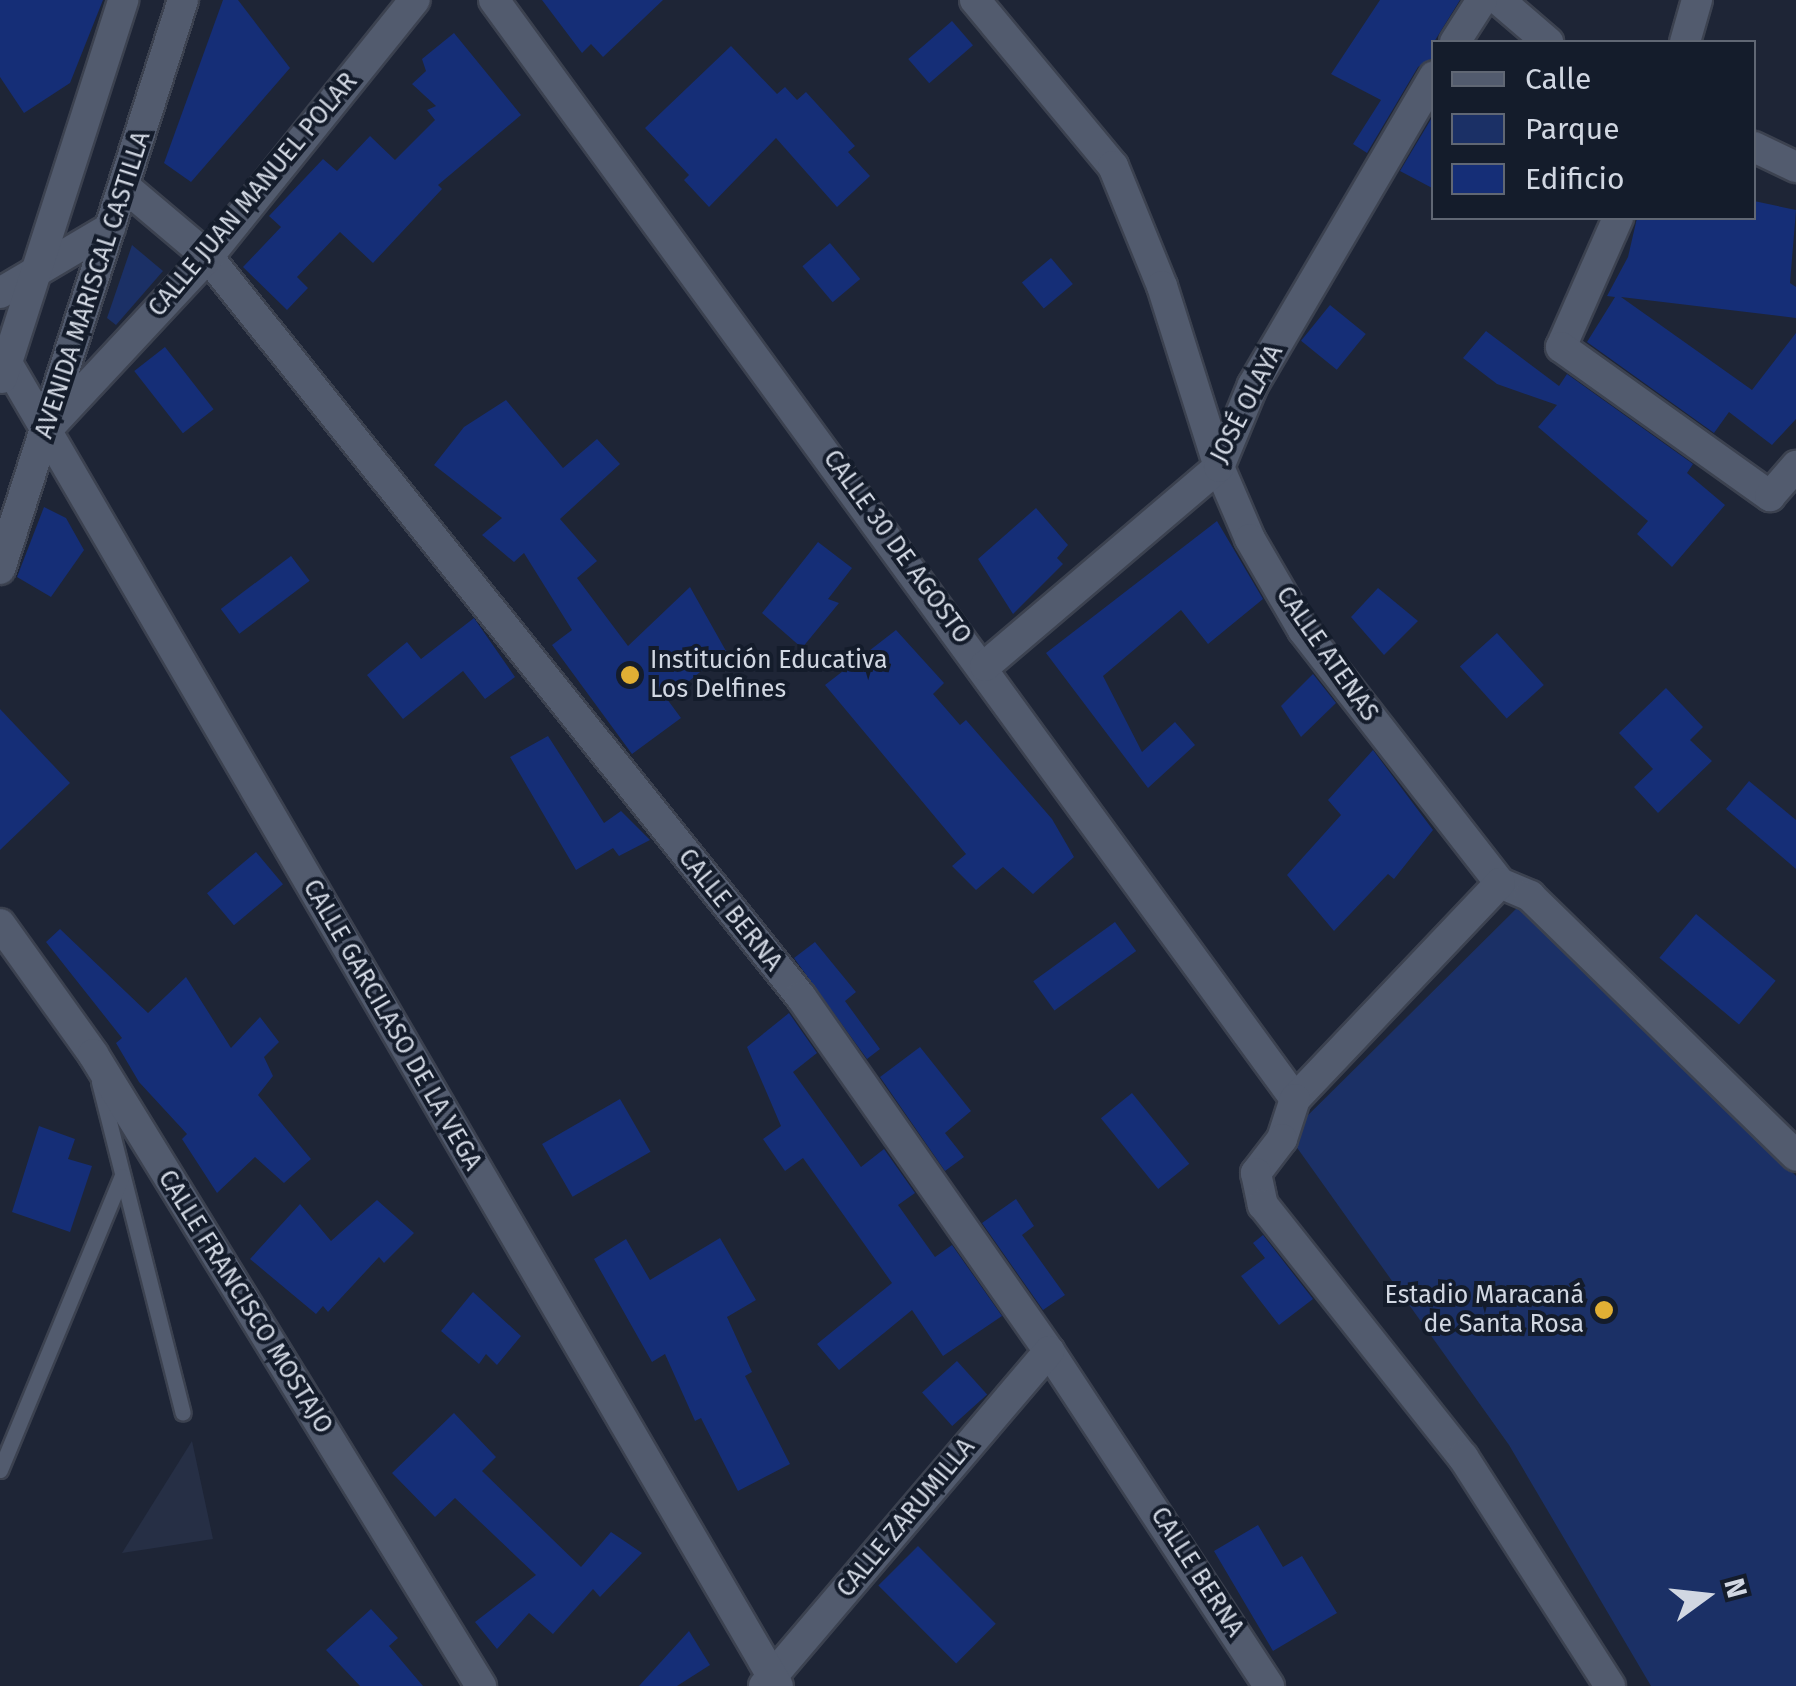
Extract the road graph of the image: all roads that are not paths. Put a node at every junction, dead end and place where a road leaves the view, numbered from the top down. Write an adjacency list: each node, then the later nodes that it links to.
1 (123, 0): 19 (street)
2 (184, 0): 15 (street, AVENIDA MARISCAL CASTILLA)
3 (415, 0): 18 (street, CALLE JUAN MANUEL POLAR)
4 (494, 0): 26 (street, CALLE 30 DE AGOSTO)
5 (1482, 0): 9 (street)
6 (1499, 0): 10 (street)
7 (1697, 0): 11 (street)
8 (977, 1): 24 (street, CALLE ATENAS)
9 (1456, 40)
10 (1546, 40)
11 (1686, 40)
12 (1431, 81): 24 (street, JOSÉ OLAYA)
13 (1756, 149): 14 (street)
14 (1796, 167)
15 (124, 186): 17 (street, AVENIDA MARISCAL CASTILLA); 18 (street, CALLE BERNA)
16 (1617, 220): 23 (street)
17 (110, 228): 19 (street); 22 (street, AVENIDA MARISCAL CASTILLA)
18 (208, 257): 22 (street, CALLE JUAN MANUEL POLAR); 33 (street, CALLE BERNA)
19 (36, 267): 20 (street); 21 (street)
20 (0, 292)
21 (3, 374): 22 (street, CALLE GARCILASO DE LA VEGA)
22 (46, 430): 25 (street, AVENIDA MARISCAL CASTILLA); 36 (street, CALLE GARCILASO DE LA VEGA)
23 (1796, 466)
24 (1219, 467): 26 (street, JOSÉ OLAYA); 27 (street, CALLE ATENAS)
25 (0, 569)
26 (985, 666): 30 (street, CALLE 30 DE AGOSTO)
27 (1500, 883): 30 (street); 31 (street, CALLE ATENAS)
28 (0, 924): 29 (street, CALLE FRANCISCO MOSTAJO)
29 (93, 1054): 32 (lane); 37 (street, CALLE FRANCISCO MOSTAJO)
30 (1295, 1099): 39 (street)
31 (1795, 1151)
32 (122, 1176): 34 (lane); 35 (lane)
33 (1049, 1351): 36 (street, CALLE ZARUMILLA); 38 (street, CALLE BERNA)
34 (182, 1414)
35 (0, 1470)
36 (771, 1683)
37 (481, 1686)
38 (1269, 1686)
39 (1610, 1686)

